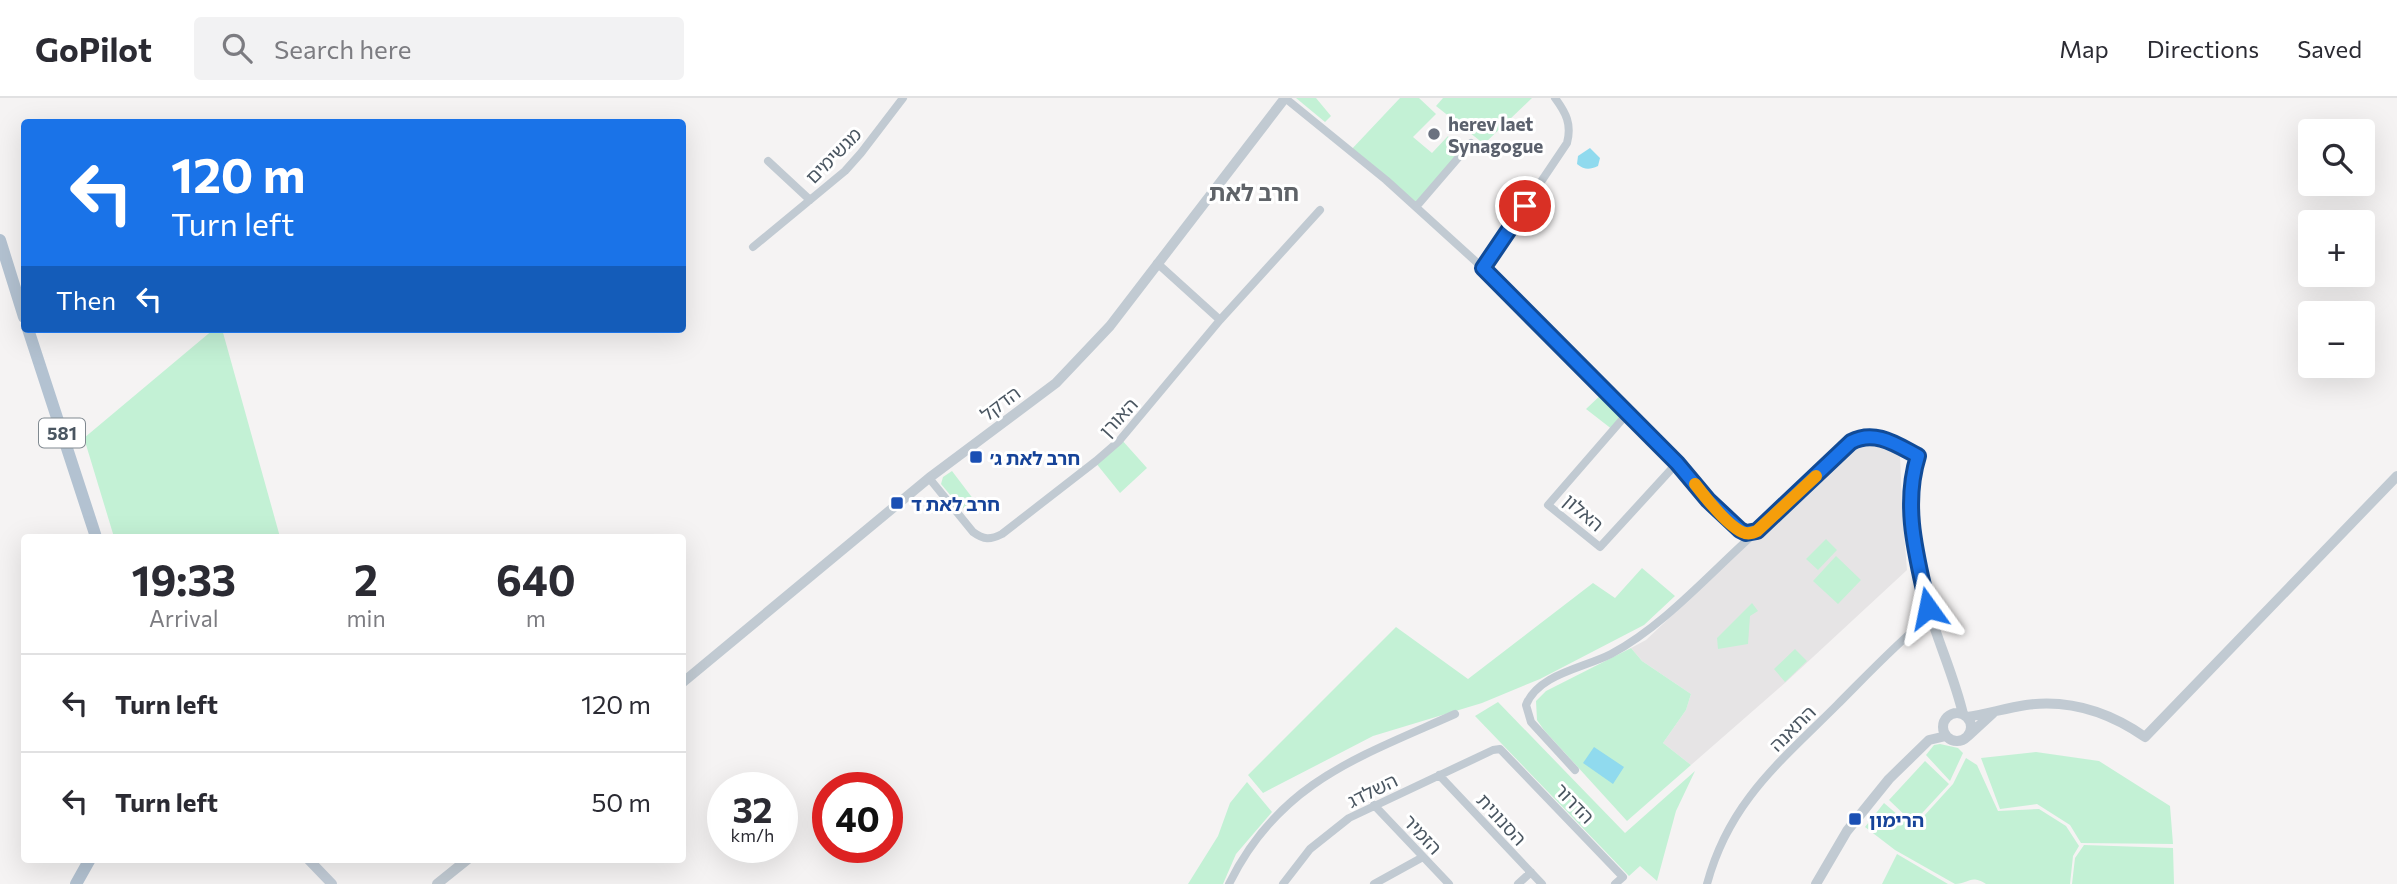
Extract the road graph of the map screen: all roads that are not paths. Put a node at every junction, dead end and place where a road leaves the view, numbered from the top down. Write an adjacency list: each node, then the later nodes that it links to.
1 (904, 98): 6 (street, מגשימים)
2 (1285, 98): 7 (street); 11 (street, הדקל)
3 (1555, 98): 12 (street)
4 (1471, 143): 7 (street)
5 (768, 162): 6 (street, מגשימים)
6 (810, 200): 10 (street, מגשימים)
7 (1416, 207): 12 (street)
8 (1320, 210): 14 (street, האורן)
9 (0, 240): 13 (main road)
10 (753, 247)
11 (1157, 263): 14 (street); 20 (street, הדקל)
12 (1483, 268): 16 (street)
13 (21, 307)
14 (1220, 320): 20 (street, האורן)
15 (29, 333): 22 (main road, 581)
16 (1627, 414): 18 (street); 18 (street, האלון)
17 (1918, 456): 21 (street); 23 (street)
18 (1677, 463): 21 (street)
19 (2397, 476): 27 (street)
20 (929, 478): 24 (street, הדקל)
21 (1757, 531): 33 (street)
22 (95, 534)
23 (1930, 616): 25 (street); 53 (street, התאנה)
24 (686, 680)
25 (1958, 690): 28 (street); 29 (street)
26 (1455, 713): 46 (street)
27 (1993, 713): 29 (street); 31 (street)
28 (1951, 714): 29 (street); 30 (street)
29 (1965, 715): 31 (street)
30 (1946, 736): 31 (street); 54 (street)
31 (1967, 737)
32 (1493, 750): 34 (street, השלדג); 52 (street, הדרור)
33 (1575, 770)
34 (1440, 775): 35 (street, השלדג); 41 (street, הסנונית)
35 (1374, 805): 36 (street, הזמיר); 47 (street, השלדג)
36 (1423, 856): 48 (street); 49 (street, הזמיר)
37 (88, 863): 42 (main road)
38 (94, 863): 43 (main road)
39 (312, 863): 44 (main road)
40 (463, 863): 45 (street)
41 (1531, 872): 50 (street); 51 (street, הסנונית)
42 (76, 884)
43 (82, 884)
44 (332, 884)
45 (437, 884)
46 (1229, 884)
47 (1283, 884)
48 (1374, 884)
49 (1449, 884)
50 (1518, 884)
51 (1542, 884)
52 (1615, 884)
53 (1707, 884)
54 (1816, 884)

